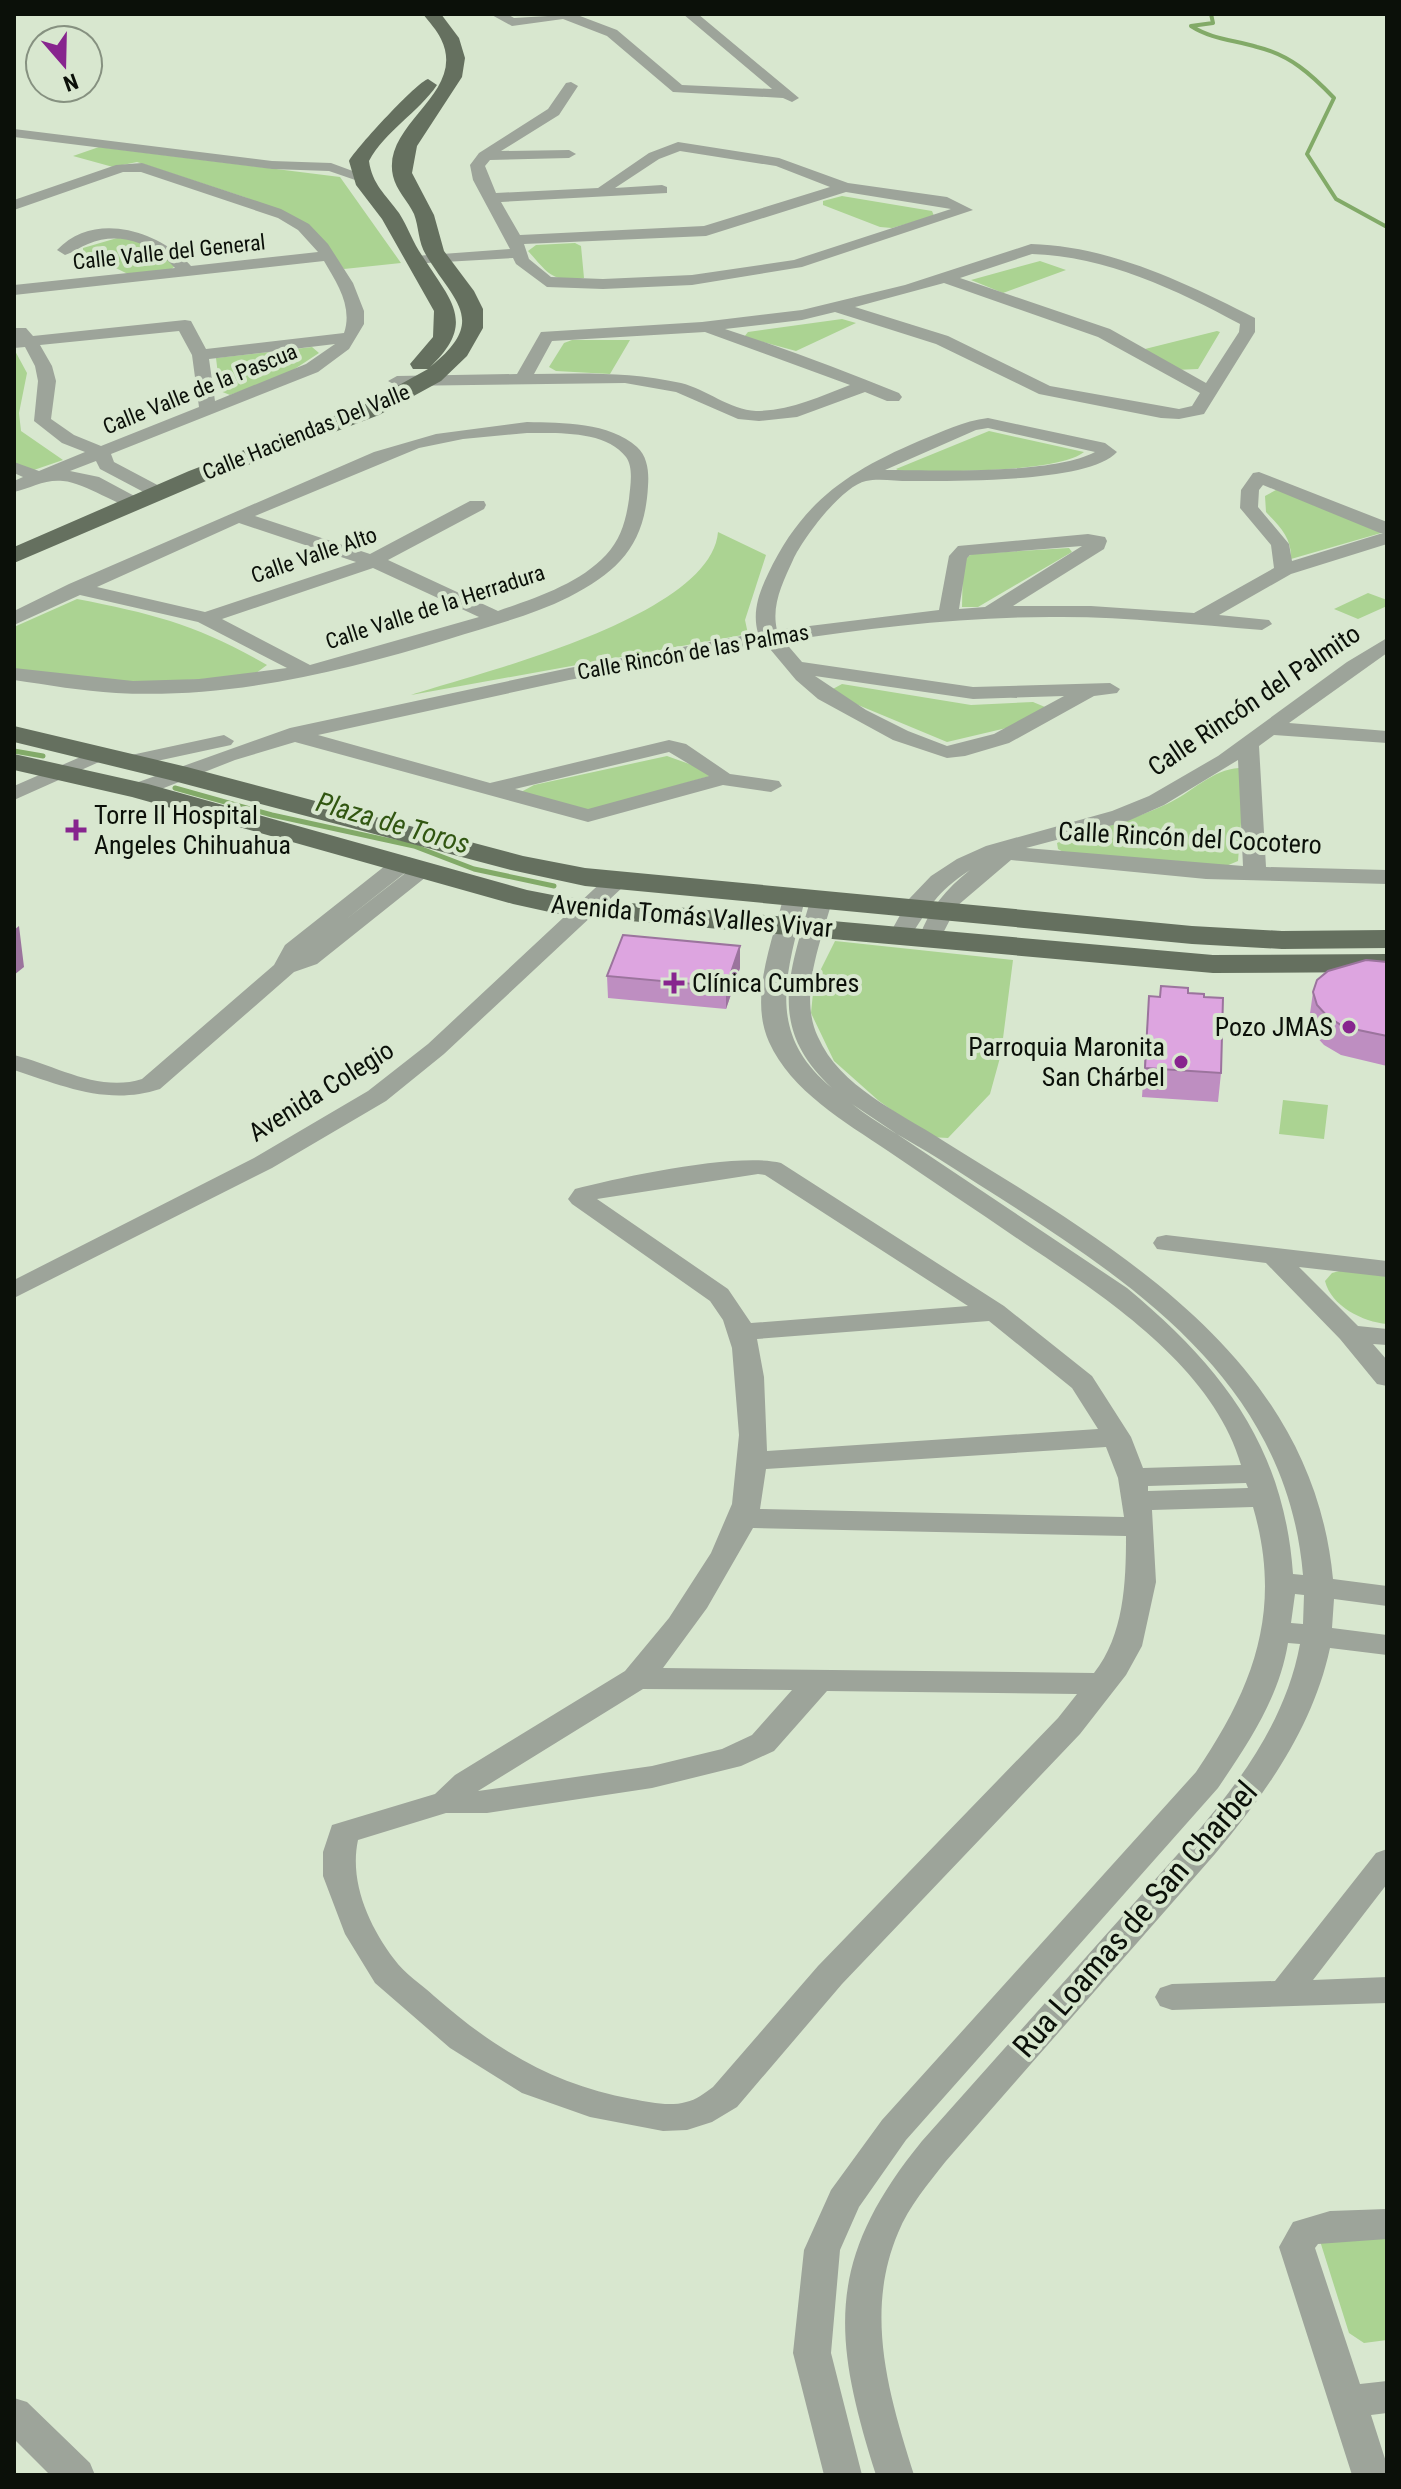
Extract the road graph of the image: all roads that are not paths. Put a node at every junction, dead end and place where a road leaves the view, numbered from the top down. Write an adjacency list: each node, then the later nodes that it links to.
1 (413, 14): 12 (main road)
2 (432, 14): 21 (main road, Calle Haciendas Del Valle)
3 (497, 14): 4 (street)
4 (567, 14): 7 (street)
5 (690, 14): 7 (street)
6 (571, 86): 11 (street)
7 (788, 94): 8 (street)
8 (801, 106)
9 (14, 133): 12 (street)
10 (569, 154): 11 (street)
11 (484, 156): 16 (street)
12 (361, 177): 21 (main road, Calle Haciendas Del Valle)
13 (845, 187): 15 (street); 20 (street); 20 (street)
14 (662, 190): 15 (street)
15 (602, 193): 16 (street)
16 (494, 198): 18 (street)
17 (14, 205): 19 (street)
18 (519, 252): 20 (street); 20 (street); 21 (street)
19 (328, 256): 22 (street, Calle Valle del General); 29 (street)
20 (601, 262)
21 (432, 265): 33 (main road, Calle Haciendas Del Valle)
22 (188, 272): 24 (street, Calle Valle del General); 24 (street)
23 (942, 277): 26 (street); 35 (street); 35 (street)
24 (118, 279): 25 (street, Calle Valle del General)
25 (14, 290)
26 (840, 308): 27 (street); 35 (street)
27 (702, 327): 32 (street); 34 (street)
28 (14, 328): 30 (street)
29 (350, 337): 31 (street); 37 (street, Calle Valle de la Pascua)
30 (22, 342): 31 (street); 38 (street)
31 (200, 355): 37 (street)
32 (526, 372): 33 (street); 34 (street)
33 (420, 375): 43 (main road, Calle Haciendas Del Valle); 43 (main road, Calle Haciendas Del Valle)
34 (867, 385): 36 (street)
35 (1208, 391)
36 (893, 397)
37 (208, 412): 38 (street, Calle Valle de la Pascua)
38 (102, 453): 40 (street, Calle Valle de la Pascua); 43 (street)
39 (14, 467): 40 (street)
40 (39, 477): 42 (street, Calle Valle de la Pascua); 43 (street)
41 (858, 477): 41 (street); 60 (street)
42 (14, 487)
43 (140, 495): 48 (main road, Calle Haciendas Del Valle); 49 (main road, Calle Haciendas Del Valle)
44 (477, 505): 50 (street, Calle Valle Alto)
45 (238, 517): 50 (street); 52 (street, Calle Valle de la Herradura); 56 (street, Calle Valle de la Herradura)
46 (1387, 529): 51 (street)
47 (1387, 538): 51 (street)
48 (14, 544)
49 (14, 556)
50 (376, 561): 55 (street, Calle Valle Alto); 56 (street)
51 (1284, 570): 58 (street)
52 (76, 588): 55 (street); 57 (street, Calle Valle de la Herradura)
53 (988, 614): 54 (street, Calle Rincón de las Palmas); 54 (street); 58 (street, Calle Rincón de las Palmas)
54 (948, 617): 60 (street, Calle Rincón de las Palmas)
55 (205, 618): 63 (street)
56 (497, 618): 63 (street, Calle Valle de la Herradura)
57 (14, 619)
58 (1196, 620): 59 (street, Calle Rincón de las Palmas)
59 (1262, 624)
60 (770, 637): 62 (street); 68 (street, Calle Rincón de las Palmas)
61 (1387, 644): 67 (street, Calle Rincón del Palmito)
62 (797, 667): 66 (street); 66 (street)
63 (307, 671): 64 (street, Calle Valle de la Herradura)
64 (14, 674)
65 (1110, 689): 66 (street)
66 (1087, 691)
67 (1269, 728): 70 (street); 71 (street, Calle Rincón del Palmito)
68 (283, 732): 72 (street, Calle Rincón de las Palmas); 80 (street)
69 (14, 734): 73 (main road, Avenida Tomás Valles Vivar)
70 (1387, 737)
71 (1248, 743): 83 (street, Calle Rincón del Palmito); 85 (street)
72 (215, 750): 74 (street); 77 (street, Calle Rincón de las Palmas)
73 (101, 754): 74 (main road, Avenida Tomás Valles Vivar); 76 (street)
74 (129, 761): 77 (main road, Avenida Tomás Valles Vivar)
75 (14, 762): 76 (main road, Avenida Tomás Valles Vivar)
76 (61, 772): 81 (main road, Avenida Tomás Valles Vivar); 82 (street)
77 (177, 773): 81 (street, Calle Rincón de las Palmas); 88 (main road, Avenida Tomás Valles Vivar)
78 (722, 779): 79 (street); 80 (street); 80 (street)
79 (771, 786)
80 (487, 789)
81 (138, 790): 84 (main road, Avenida Tomás Valles Vivar)
82 (14, 794)
83 (1005, 850): 85 (street, Calle Rincón del Cocotero); 87 (street, Calle Rincón del Palmito); 89 (street, Calle Rincón del Palmito)
84 (414, 866): 90 (main road, Avenida Tomás Valles Vivar); 96 (street)
85 (1255, 875): 86 (street, Calle Rincón del Cocotero)
86 (1387, 877)
87 (940, 879): 89 (street); 92 (street, Calle Rincón del Palmito)
88 (616, 881): 90 (street, Avenida Colegio); 91 (main road, Avenida Tomás Valles Vivar)
89 (964, 885): 93 (street, Calle Rincón del Palmito)
90 (588, 906): 91 (main road, Avenida Tomás Valles Vivar); 101 (street, Avenida Colegio)
91 (804, 913): 92 (main road, Avenida Tomás Valles Vivar); 97 (street); 97 (street)
92 (905, 922): 93 (main road, Avenida Tomás Valles Vivar)
93 (935, 925): 94 (main road, Avenida Tomás Valles Vivar); 95 (main road, Avenida Tomás Valles Vivar)
94 (1387, 939)
95 (1387, 963)
96 (14, 1062)
97 (971, 1182): 109 (street, Rua Loamas de San Charbel); 115 (street, Rua Loamas de San Charbel)
98 (1166, 1243): 99 (street)
99 (1274, 1256): 100 (street); 104 (street)
100 (1387, 1269)
101 (14, 1290)
102 (995, 1312): 103 (street); 103 (street); 107 (street)
103 (743, 1332): 108 (street)
104 (1350, 1333): 105 (street); 106 (street)
105 (1387, 1337)
106 (1387, 1378)
107 (1117, 1437): 108 (street); 110 (street)
108 (752, 1461): 111 (street)
109 (1262, 1485): 110 (street); 113 (street, Rua Loamas de San Charbel)
110 (1136, 1502): 111 (street); 120 (street)
111 (743, 1518): 118 (street)
112 (1387, 1596): 115 (street)
113 (1278, 1606): 115 (street); 115 (street); 131 (street, Rua Loamas de San Charbel)
114 (1387, 1608): 115 (street)
115 (1320, 1612): 116 (street); 117 (street); 132 (street, Rua Loamas de San Charbel)
116 (1387, 1630)
117 (1387, 1645)
118 (636, 1678): 119 (street); 121 (street)
119 (819, 1680): 120 (street); 121 (street)
120 (1103, 1684): 121 (street)
121 (446, 1802)
122 (1387, 1861): 124 (street)
123 (1387, 1990): 124 (street)
124 (1284, 1993): 125 (street)
125 (1172, 1997)
126 (1387, 2224): 128 (street)
127 (1387, 2397): 128 (street)
128 (1345, 2402): 133 (street)
129 (14, 2414): 130 (street)
130 (76, 2475)
131 (843, 2475)
132 (895, 2475)
133 (1371, 2475)

